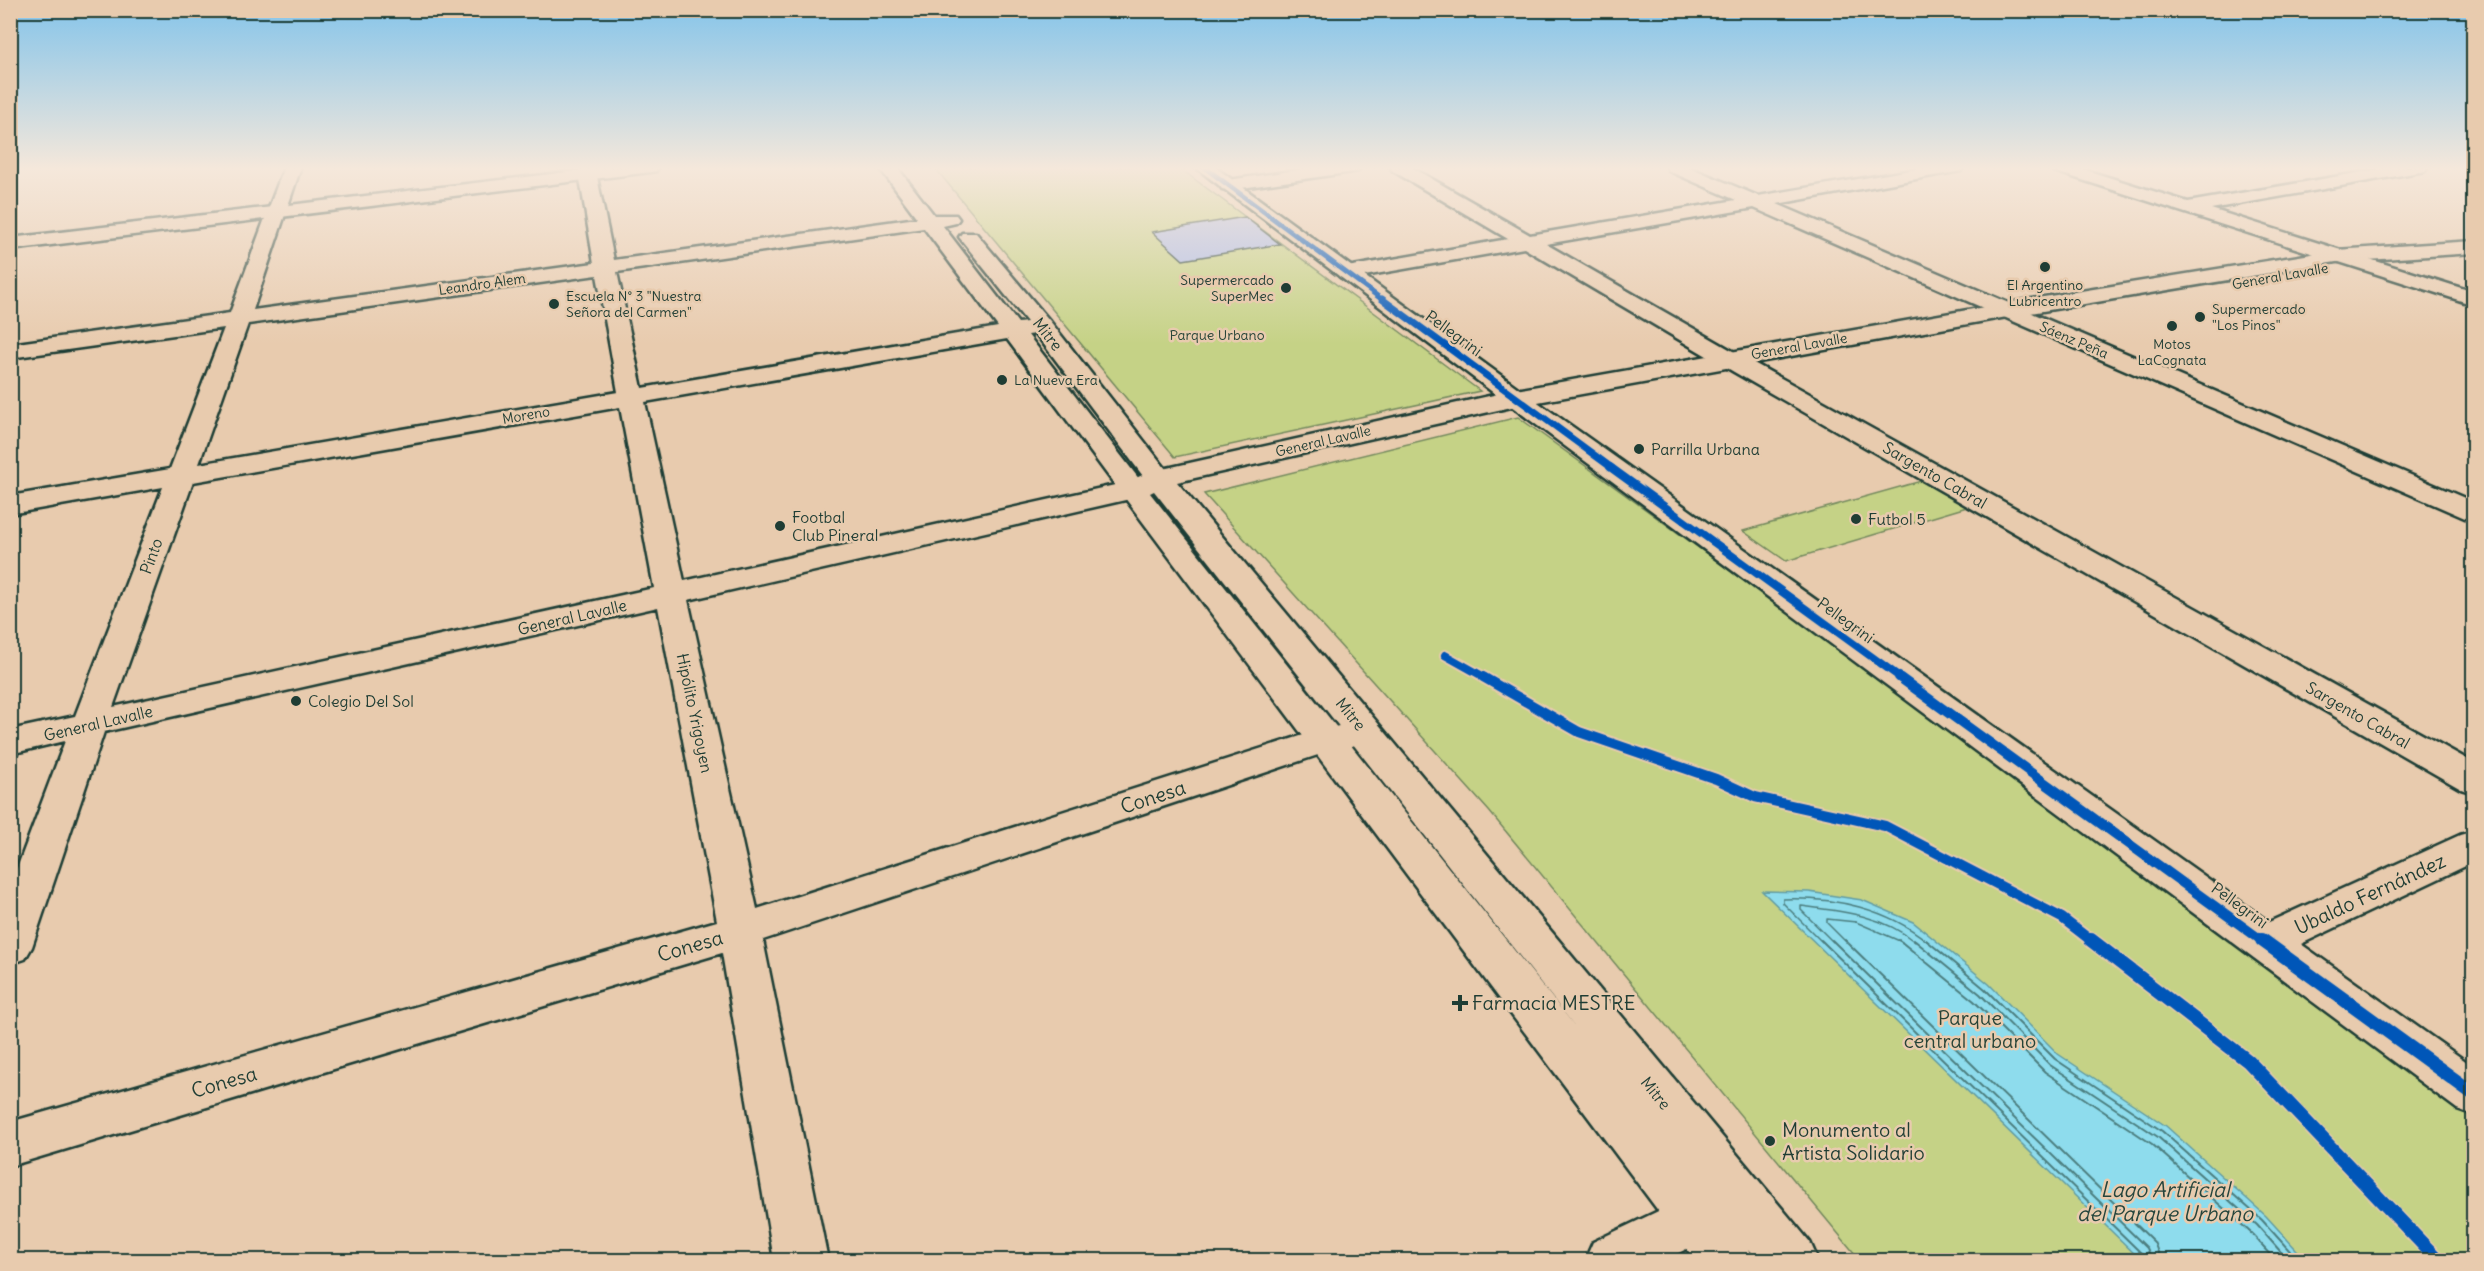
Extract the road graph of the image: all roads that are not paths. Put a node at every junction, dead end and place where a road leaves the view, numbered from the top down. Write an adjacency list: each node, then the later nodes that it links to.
1 (156, 226): 13 (street)
2 (270, 226): 22 (street, Pinto)
3 (598, 226): 18 (street, Hipólito Yrigoyen)
4 (900, 226): 18 (street, Leandro Alem)
5 (934, 226): 24 (street, Mitre)
6 (961, 226): 23 (street, Mitre)
7 (1284, 226): 19 (street, Pellegrini)
8 (1505, 226): 12 (street, Sargento Cabral)
9 (1614, 226): 12 (street)
10 (1813, 226): 21 (street, Sáenz Peña)
11 (2245, 226): 15 (street)
12 (1529, 240): 19 (street); 26 (street, Sargento Cabral)
13 (10, 244)
14 (2474, 247): 15 (street, General Lavalle)
15 (2336, 256): 17 (street); 21 (street, General Lavalle)
16 (2474, 256): 17 (street, General Lavalle)
17 (2361, 262): 20 (street); 21 (street, General Lavalle)
18 (606, 267): 22 (street, Leandro Alem); 27 (street, Hipólito Yrigoyen)
19 (1347, 273): 28 (street, Pellegrini)
20 (2474, 299)
21 (2017, 314): 26 (street, General Lavalle); 32 (street, Sáenz Peña)
22 (239, 319): 25 (street, Leandro Alem); 29 (street, Pinto)
23 (1042, 326): 24 (street, Moreno); 30 (street, Mitre)
24 (1014, 331): 27 (street, Moreno); 30 (street, Mitre)
25 (10, 351)
26 (1737, 363): 28 (street, General Lavalle); 37 (street, Sargento Cabral)
27 (631, 397): 29 (street, Moreno); 33 (street, Hipólito Yrigoyen)
28 (1522, 403): 30 (street, General Lavalle); 40 (street, Pellegrini)
29 (181, 475): 31 (street, Moreno); 34 (street, Pinto)
30 (1153, 485): 33 (street, General Lavalle); 35 (street, Mitre)
31 (10, 505)
32 (2474, 513)
33 (670, 595): 34 (street, General Lavalle); 39 (street, Hipólito Yrigoyen)
34 (89, 725): 36 (street, General Lavalle); 41 (street, Pinto)
35 (1346, 736): 39 (street, Conesa); 44 (street, Mitre); 45 (street, Mitre)
36 (10, 742)
37 (2474, 780)
38 (2474, 845): 40 (street, Ubaldo Fernández)
39 (740, 931): 43 (street, Conesa); 46 (street, Hipólito Yrigoyen)
40 (2266, 942): 42 (street, Pellegrini)
41 (10, 947)
42 (2474, 1094)
43 (10, 1144)
44 (1740, 1196): 45 (street); 49 (street, Mitre)
45 (1694, 1218): 47 (street); 48 (street, Mitre)
46 (801, 1260)
47 (1612, 1260)
48 (1727, 1260)
49 (1791, 1260)

